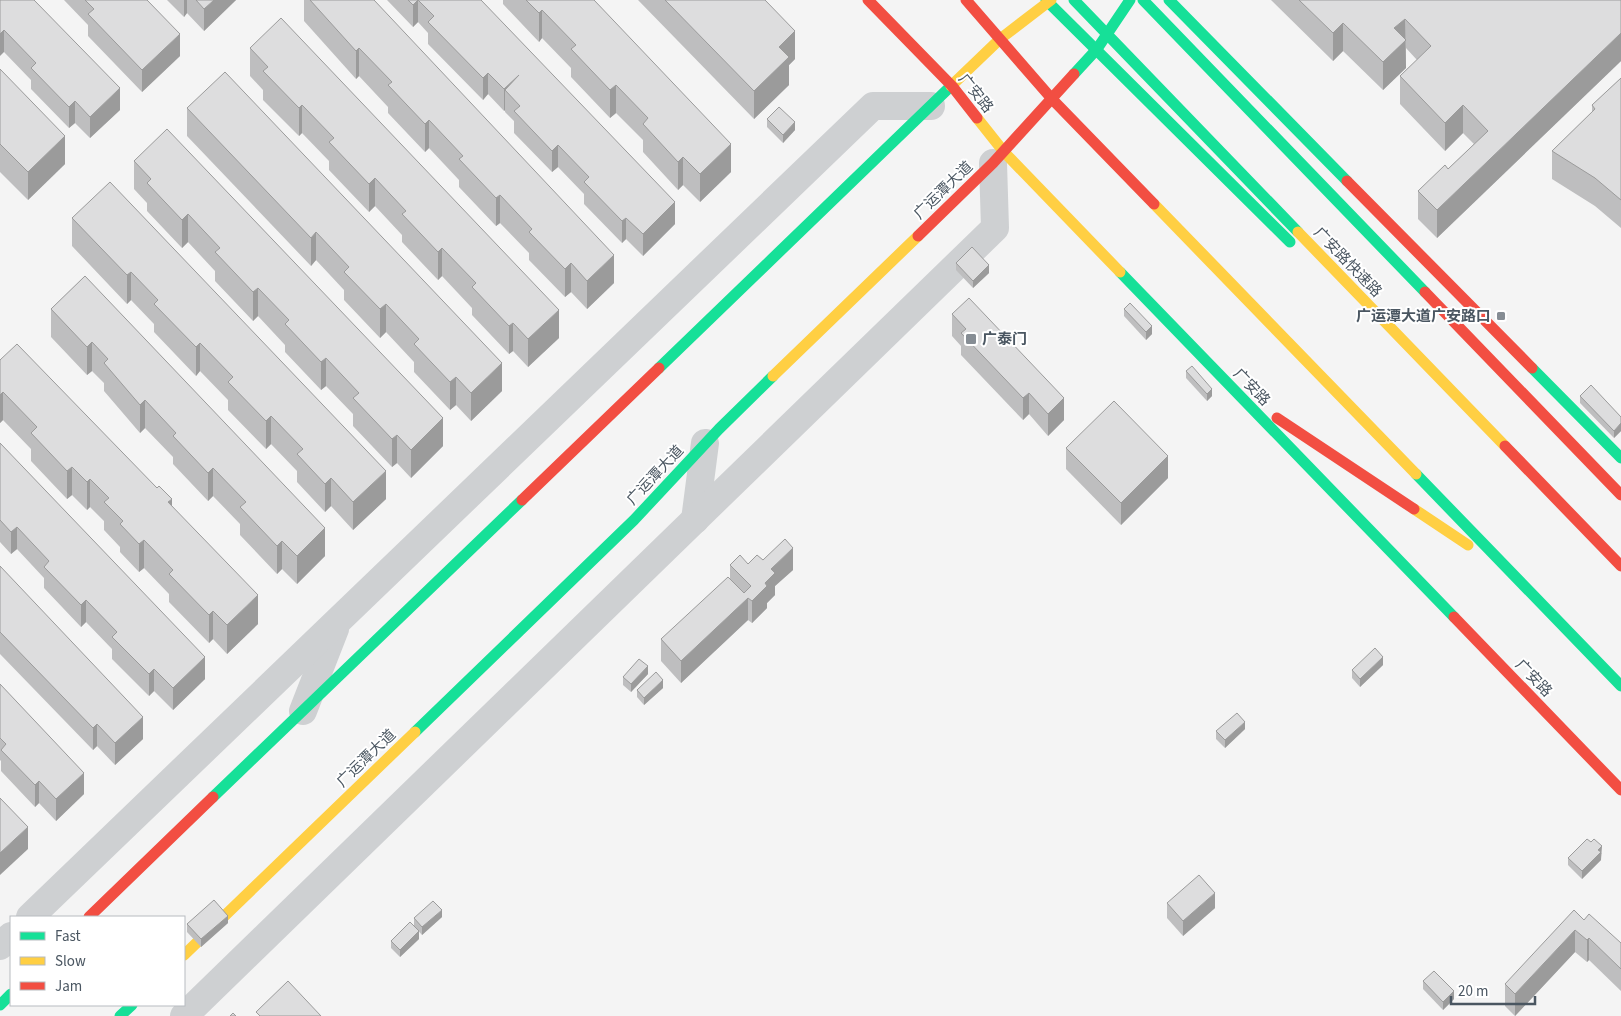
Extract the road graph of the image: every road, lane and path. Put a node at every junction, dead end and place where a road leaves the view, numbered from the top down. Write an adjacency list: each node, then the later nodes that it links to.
1 (868, 0): 10 (main road, 广安路)
2 (966, 0): 8 (main road)
3 (1074, 0): 21 (main road, 广安路快速路)
4 (1130, 0): 9 (main road, 广运潭大道)
5 (1143, 0): 19 (main road)
6 (1169, 0): 18 (main road)
7 (1048, 1): 8 (main road); 9 (main road)
8 (1000, 39): 10 (main road); 11 (main road)
9 (1097, 49): 11 (main road, 广运潭大道); 14 (main road)
10 (952, 86): 12 (main road); 13 (main road, 广安路)
11 (1052, 99): 13 (main road, 广运潭大道); 23 (main road)
12 (931, 106): 24 (street); 26 (main road)
13 (998, 157): 16 (main road, 广安路); 17 (main road, 广运潭大道); 20 (street)
14 (1300, 252)
15 (1334, 287): 22 (main road)
16 (1232, 388): 23 (main road); 27 (main road, 广安路)
17 (705, 443): 20 (street); 32 (main road, 广运潭大道)
18 (1621, 458)
19 (1621, 495)
20 (695, 520): 37 (street)
21 (1621, 566)
22 (1621, 574)
23 (1514, 576): 25 (main road)
24 (338, 621): 26 (street); 28 (street)
25 (1621, 686)
26 (303, 711): 29 (main road)
27 (1621, 790)
28 (31, 916)
29 (90, 916)
30 (10, 937): 31 (street)
31 (0, 946)
32 (185, 954)
33 (10, 995): 34 (main road)
34 (0, 1005)
35 (131, 1006): 36 (main road)
36 (120, 1016)
37 (184, 1016)

